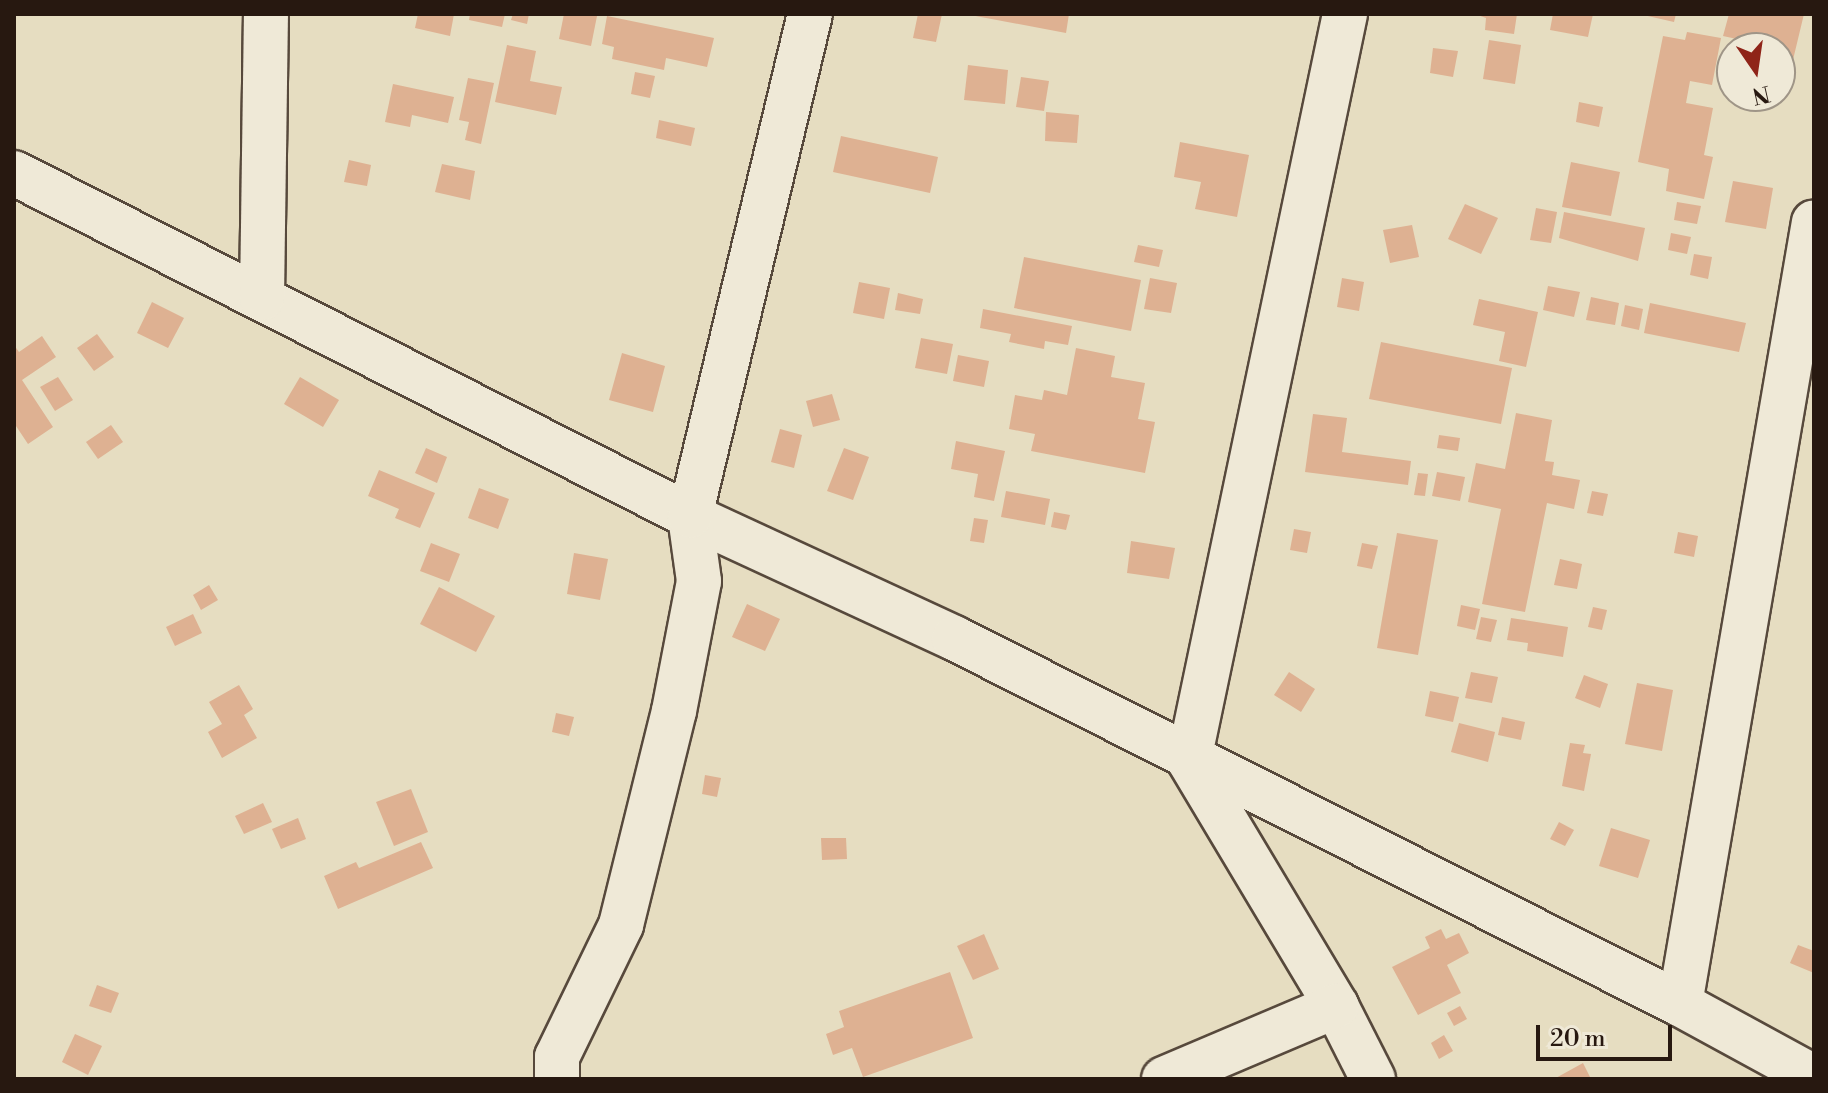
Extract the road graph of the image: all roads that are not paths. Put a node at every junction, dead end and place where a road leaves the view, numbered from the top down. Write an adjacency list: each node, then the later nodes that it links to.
1 (266, 14): 6 (street)
2 (810, 14): 7 (street)
3 (1345, 14): 8 (street)
4 (14, 173): 6 (street)
5 (1814, 222): 9 (street)
6 (262, 298): 7 (street)
7 (690, 516): 8 (street); 12 (street)
8 (1189, 760): 9 (street); 10 (street)
9 (1680, 1004): 11 (street)
10 (1336, 1006): 13 (street); 14 (street)
11 (1814, 1077)
12 (557, 1079)
13 (1164, 1079)
14 (1373, 1079)

